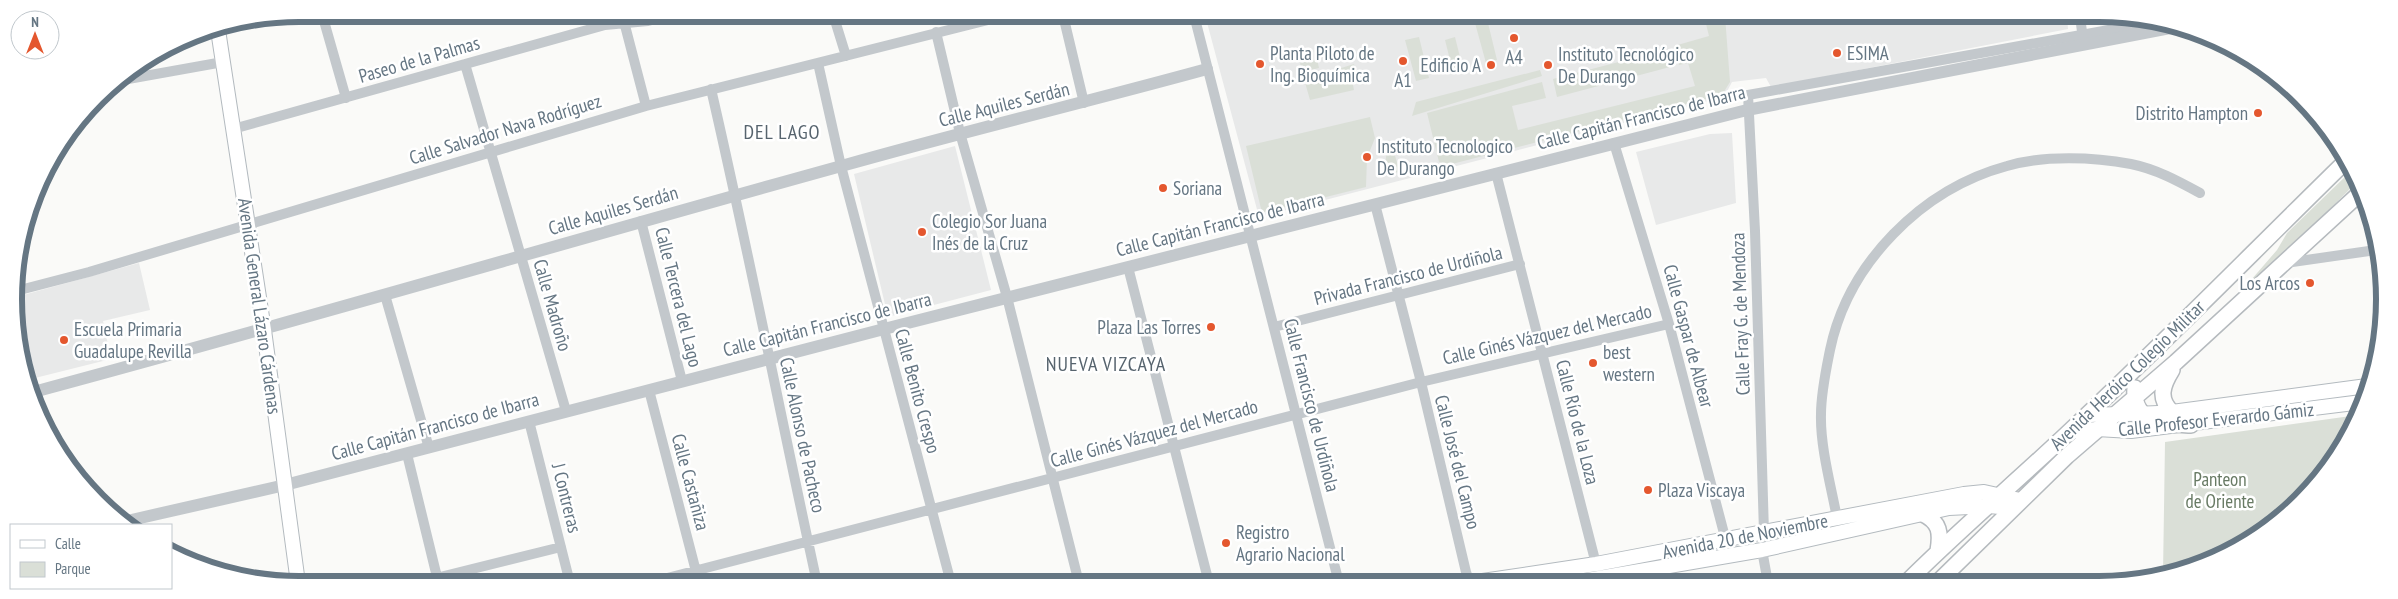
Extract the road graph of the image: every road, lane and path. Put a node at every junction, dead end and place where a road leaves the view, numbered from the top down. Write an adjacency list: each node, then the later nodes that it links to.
1 (325, 23): 21 (street)
2 (611, 23): 17 (street, Paseo de la Palmas)
3 (624, 23): 23 (street)
4 (837, 23): 14 (street)
5 (974, 23): 11 (street, Calle Salvador Nava Rodríguez)
6 (1065, 23): 22 (street)
7 (1196, 23): 18 (street, Calle Francisco de Urdiñola)
8 (2081, 23): 13 (street)
9 (2139, 26): 13 (street)
10 (2159, 29): 13 (street, Calle Capitán Francisco de Ibarra)
11 (936, 32): 14 (street, Calle Salvador Nava Rodríguez); 26 (street)
12 (219, 35): 15 (main road, Avenida General Lázaro Cárdenas)
13 (2083, 40): 24 (street, Calle Capitán Francisco de Ibarra); 24 (street, Calle Fray G. de Mendoza)
14 (846, 56): 16 (street, Calle Salvador Nava Rodríguez)
15 (223, 62): 19 (street); 25 (main road, Avenida General Lázaro Cárdenas)
16 (818, 63): 20 (street, Calle Salvador Nava Rodríguez); 29 (street, Calle Benito Crespo)
17 (465, 64): 21 (street, Paseo de la Palmas); 28 (street, Calle Madroño)
18 (1207, 69): 22 (street, Calle Aquiles Serdán); 38 (street, Calle Francisco de Urdiñola)
19 (134, 78)
20 (711, 89): 23 (street, Calle Salvador Nava Rodríguez); 33 (street, Calle Alonso de Pacheco)
21 (346, 98): 25 (street, Paseo de la Palmas)
22 (1084, 103): 26 (street, Calle Aquiles Serdán)
23 (646, 106): 28 (street, Calle Salvador Nava Rodríguez)
24 (1747, 110): 27 (street, Calle Capitán Francisco de Ibarra); 86 (street, Calle Fray G. de Mendoza)
25 (233, 129): 37 (main road, Avenida General Lázaro Cárdenas)
26 (960, 133): 29 (street, Calle Aquiles Serdán); 47 (street)
27 (1614, 143): 31 (street, Calle Capitán Francisco de Ibarra); 48 (street, Calle Gaspar de Albear)
28 (490, 151): 37 (street, Calle Salvador Nava Rodríguez); 40 (street, Calle Madroño)
29 (841, 166): 33 (street, Calle Aquiles Serdán); 50 (street, Calle Benito Crespo)
30 (2341, 166): 55 (main road, Avenida Heróico Colegio Militar)
31 (1496, 173): 35 (street, Calle Capitán Francisco de Ibarra); 42 (street, Calle Río de la Loza)
32 (2200, 193): 83 (street)
33 (736, 196): 36 (street, Calle Aquiles Serdán); 53 (street, Calle Alonso de Pacheco)
34 (2356, 197): 41 (main road, Avenida Heróico Colegio Militar)
35 (1375, 204): 38 (street, Calle Capitán Francisco de Ibarra); 46 (street, Calle José del Campo)
36 (641, 221): 40 (street, Calle Aquiles Serdán); 56 (street, Calle Tercera del Lago)
37 (248, 225): 44 (street, Calle Salvador Nava Rodríguez); 51 (main road, Avenida General Lázaro Cárdenas)
38 (1251, 236): 43 (street, Calle Capitán Francisco de Ibarra); 49 (street, Calle Francisco de Urdiñola)
39 (2371, 251): 41 (street)
40 (520, 256): 45 (street, Calle Aquiles Serdán); 63 (street, Calle Madroño)
41 (2285, 263): 54 (main road, Avenida Heróico Colegio Militar)
42 (1520, 264): 46 (street, Privada Francisco de Urdiñola); 52 (street, Calle Río de la Loza)
43 (1128, 267): 47 (street, Calle Capitán Francisco de Ibarra); 73 (street)
44 (23, 289)
45 (386, 295): 51 (street, Calle Aquiles Serdán); 74 (street)
46 (1398, 295): 49 (street, Privada Francisco de Urdiñola); 57 (street, Calle José del Campo)
47 (1007, 297): 50 (street, Calle Capitán Francisco de Ibarra); 76 (street)
48 (1669, 324): 52 (street, Calle Ginés Vázquez del Mercado); 88 (street, Calle Gaspar de Albear)
49 (1274, 327): 66 (street, Calle Francisco de Urdiñola)
50 (884, 328): 53 (street, Calle Capitán Francisco de Ibarra); 81 (street, Calle Benito Crespo)
51 (264, 330): 60 (street, Calle Aquiles Serdán); 77 (main road, Avenida General Lázaro Cárdenas)
52 (1543, 354): 57 (street, Calle Ginés Vázquez del Mercado); 92 (street, Calle Río de la Loza)
53 (769, 358): 56 (street, Calle Capitán Francisco de Ibarra); 87 (street, Calle Alonso de Pacheco)
54 (2176, 362): 55 (main road); 61 (main road, Avenida Heróico Colegio Militar); 64 (main road)
55 (2142, 366): 61 (main road); 67 (main road, Avenida Heróico Colegio Militar)
56 (682, 381): 59 (street, Calle Capitán Francisco de Ibarra)
57 (1421, 382): 66 (street, Calle Ginés Vázquez del Mercado); 105 (street, Calle José del Campo)
58 (2362, 387): 64 (main road, Calle Profesor Everardo Gámiz)
59 (649, 390): 63 (street, Calle Capitán Francisco de Ibarra); 93 (street, Calle Castañiza)
60 (38, 391)
61 (2135, 398): 65 (main road, Avenida Heróico Colegio Militar); 68 (main road)
62 (2355, 403): 70 (main road, Calle Profesor Everardo Gámiz)
63 (566, 411): 69 (street, Calle Capitán Francisco de Ibarra)
64 (2172, 412): 68 (main road, Calle Profesor Everardo Gámiz)
65 (2118, 413): 67 (main road, Calle Profesor Everardo Gámiz); 68 (main road, Calle Profesor Everardo Gámiz); 71 (main road, Avenida Heróico Colegio Militar)
66 (1297, 414): 73 (street, Calle Ginés Vázquez del Mercado); 104 (street, Calle Francisco de Urdiñola)
67 (2088, 415): 72 (main road, Avenida Heróico Colegio Militar)
68 (2143, 415): 70 (main road)
69 (529, 421): 74 (street, Calle Capitán Francisco de Ibarra); 89 (street, J Contreras)
70 (2191, 424): 71 (main road, Calle Profesor Everardo Gámiz)
71 (2097, 430): 72 (main road, Calle Profesor Everardo Gámiz); 79 (main road, Avenida Heróico Colegio Militar)
72 (2070, 432): 78 (main road, Avenida Heróico Colegio Militar)
73 (1174, 446): 76 (street, Calle Ginés Vázquez del Mercado); 103 (street)
74 (428, 448): 75 (street, Calle Capitán Francisco de Ibarra)
75 (407, 454): 77 (street, Calle Capitán Francisco de Ibarra); 95 (street)
76 (1053, 478): 81 (street, Calle Ginés Vázquez del Mercado); 102 (street)
77 (285, 485): 85 (street, Calle Capitán Francisco de Ibarra); 94 (main road, Avenida General Lázaro Cárdenas)
78 (2002, 495): 79 (main road, Avenida 20 de Noviembre); 80 (main road, Avenida Heróico Colegio Militar); 82 (main road, Avenida 20 de Noviembre)
79 (2015, 504): 80 (main road, Avenida 20 de Noviembre); 110 (main road, Avenida Heróico Colegio Militar)
80 (1989, 506): 82 (main road, Avenida 20 de Noviembre); 91 (main road, Avenida Heróico Colegio Militar)
81 (931, 509): 87 (street, Calle Ginés Vázquez del Mercado); 101 (street, Calle Benito Crespo)
82 (1917, 511): 83 (main road, Avenida 20 de Noviembre); 90 (main road, Avenida 20 de Noviembre); 91 (main road)
83 (1837, 518): 86 (main road, Avenida 20 de Noviembre)
84 (134, 521): 85 (street, Calle Capitán Francisco de Ibarra)
85 (148, 521)
86 (1764, 532): 88 (main road, Avenida 20 de Noviembre)
87 (808, 541): 93 (street, Calle Ginés Vázquez del Mercado); 100 (street, Calle Alonso de Pacheco)
88 (1726, 541): 92 (main road, Avenida 20 de Noviembre)
89 (561, 546): 96 (street); 97 (street, J Contreras)
90 (1762, 550): 107 (main road, Avenida 20 de Noviembre); 108 (street)
91 (1938, 550): 109 (main road, Avenida Heróico Colegio Militar)
92 (1596, 564): 106 (main road, Avenida 20 de Noviembre)
93 (696, 571): 98 (street, Calle Ginés Vázquez del Mercado); 99 (street, Calle Castañiza)
94 (297, 576)
95 (437, 576)
96 (441, 576)
97 (568, 576)
98 (676, 576)
99 (697, 576)
100 (816, 576)
101 (949, 576)
102 (1078, 576)
103 (1207, 576)
104 (1337, 576)
105 (1467, 576)
106 (1516, 576)
107 (1649, 576)
108 (1767, 576)
109 (1913, 576)
110 (1944, 576)

